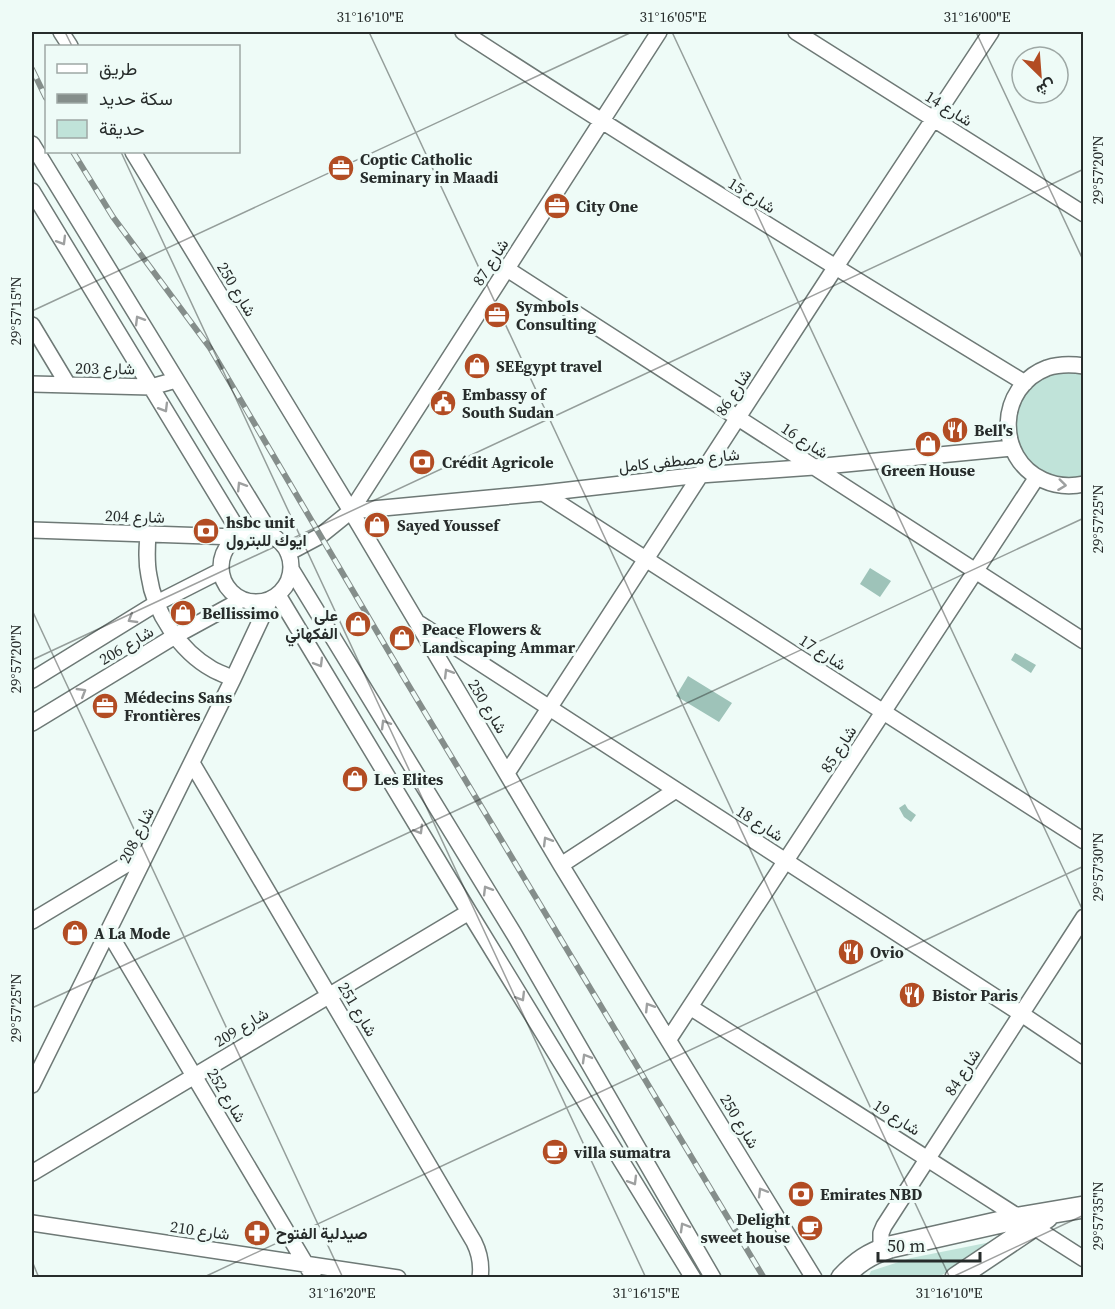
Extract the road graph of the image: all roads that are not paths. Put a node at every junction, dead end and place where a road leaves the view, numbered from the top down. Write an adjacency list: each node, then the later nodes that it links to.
1 (61, 32): 6 (street)
2 (463, 32): 8 (street, شارع 15)
3 (659, 32): 8 (street, شارع 87)
4 (796, 32): 7 (street, شارع 14)
5 (991, 32): 7 (street, شارع 86)
6 (69, 45)
7 (933, 119): 12 (street, شارع 14); 13 (street, شارع 86)
8 (601, 122): 13 (street, شارع 15); 14 (street, شارع 87)
9 (32, 144): 17 (street, one-way to 9)
10 (134, 153): 29 (street, شارع 250)
11 (32, 191): 21 (street, one-way to 21)
12 (1083, 214)
13 (835, 268): 18 (street, شارع 15); 22 (street, شارع 86)
14 (507, 269): 22 (street, شارع 16); 29 (street, شارع 87)
15 (32, 325): 20 (street)
16 (1083, 366): 18 (street)
17 (176, 380): 21 (street, شارع 203); 33 (street, one-way to 17)
18 (1025, 383): 23 (street)
19 (32, 384): 20 (street, شارع 203)
20 (68, 385): 21 (street, شارع 203)
21 (151, 387): 32 (street, one-way to 32)
22 (738, 418): 24 (street, شارع 16); 25 (street, شارع 86)
23 (1012, 448): 24 (street, شارع مصطفى كامل); 26 (street)
24 (814, 467): 25 (street, شارع مصطفى كامل); 38 (street, شارع 16)
25 (700, 475): 28 (street, شارع مصطفى كامل); 35 (street, شارع 86)
26 (1036, 477): 27 (street, one-way to 27); 38 (street, شارع 85)
27 (1083, 484)
28 (543, 493): 29 (street, شارع مصطفى كامل); 35 (street, شارع 17)
29 (351, 511): 34 (street, شارع 87); 42 (street, شارع 250)
30 (32, 530): 31 (street, شارع 204)
31 (148, 534): 32 (street, شارع 204); 41 (street)
32 (239, 536): 33 (street); 37 (street)
33 (272, 536): 34 (street)
34 (288, 554): 36 (street)
35 (646, 559): 47 (street, شارع 86); 48 (street, شارع 17)
36 (291, 569): 39 (street); 80 (street, one-way to 36)
37 (220, 571): 40 (street); 41 (street, شارع 206)
38 (975, 571): 44 (street, شارع 16); 48 (street, شارع 85)
39 (274, 597): 40 (street); 45 (street, شارع 208); 57 (street, one-way to 57)
40 (241, 600): 43 (street, شارع 206)
41 (157, 603): 43 (street); 46 (street, شارع 206, one-way to 46)
42 (416, 621): 47 (street, شارع 18); 51 (street, شارع 250, one-way to 42)
43 (175, 636): 45 (street); 49 (street, شارع 206, one-way to 43)
44 (1083, 641)
45 (233, 679): 50 (street, شارع 208)
46 (32, 680)
47 (549, 708): 51 (street, شارع 86); 52 (street, شارع 18)
48 (884, 712): 53 (street, شارع 17); 55 (street, شارع 85)
49 (32, 723)
50 (192, 762): 54 (street, شارع 208); 61 (street, شارع 251)
51 (507, 773): 56 (street, شارع 250, one-way to 51)
52 (676, 790): 55 (street, شارع 18); 56 (street)
53 (1083, 841)
54 (147, 851): 59 (street); 60 (street, شارع 208)
55 (785, 861): 62 (street, شارع 85); 63 (street, شارع 18)
56 (561, 865): 64 (street, شارع 250, one-way to 56)
57 (469, 912): 61 (street, شارع 209); 79 (street, one-way to 79)
58 (1083, 917): 63 (street, شارع 84)
59 (32, 921)
60 (108, 931): 66 (street, شارع 252); 67 (street, شارع 208)
61 (329, 995): 66 (street, شارع 209); 78 (street, شارع 251)
62 (690, 1007): 64 (street, شارع 85); 68 (street, شارع 19)
63 (1020, 1014): 65 (street, شارع 18); 68 (street, شارع 84)
64 (669, 1039): 81 (street, شارع 250, one-way to 64)
65 (1083, 1056)
66 (194, 1076): 69 (street, شارع 209); 75 (street, شارع 252)
67 (32, 1085)
68 (927, 1158): 71 (street, شارع 19); 73 (street, شارع 84)
69 (32, 1173)
70 (1083, 1207): 71 (main road)
71 (1026, 1222): 73 (main road); 74 (street, شارع 19); 83 (main road)
72 (32, 1223): 75 (street, شارع 210)
73 (881, 1250): 82 (main road)
74 (1083, 1259)
75 (306, 1264): 76 (street, شارع 252); 77 (street, شارع 210)
76 (314, 1278)
77 (398, 1278)
78 (480, 1278)
79 (693, 1278)
80 (713, 1278)
81 (814, 1278)
82 (842, 1278)
83 (956, 1278)

